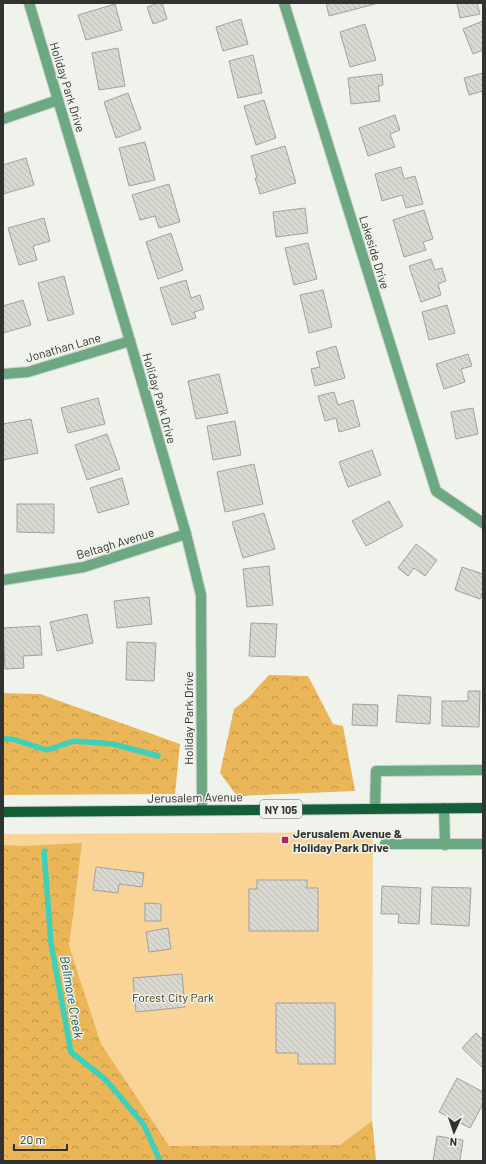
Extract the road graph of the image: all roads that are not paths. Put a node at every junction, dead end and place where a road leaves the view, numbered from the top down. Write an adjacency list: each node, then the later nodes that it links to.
1 (29, 3): 3 (street, Holiday Park Drive)
2 (284, 3): 7 (street, Lakeside Drive)
3 (58, 100): 4 (street); 5 (street, Holiday Park Drive)
4 (3, 119)
5 (130, 341): 6 (street, Jonathan Lane); 8 (street, Holiday Park Drive)
6 (3, 374)
7 (483, 523)
8 (186, 534): 9 (street, Beltagh Avenue); 14 (street, Holiday Park Drive)
9 (3, 580)
10 (483, 770): 11 (street)
11 (375, 808): 12 (main road, Jerusalem Avenue / NY 105); 14 (main road, Jerusalem Avenue / NY 105)
12 (444, 808): 13 (main road, Jerusalem Avenue / NY 105); 17 (street)
13 (483, 808)
14 (202, 810): 15 (main road, Jerusalem Avenue / NY 105)
15 (3, 812)
16 (386, 844): 17 (street)
17 (445, 844): 18 (street)
18 (483, 844)

